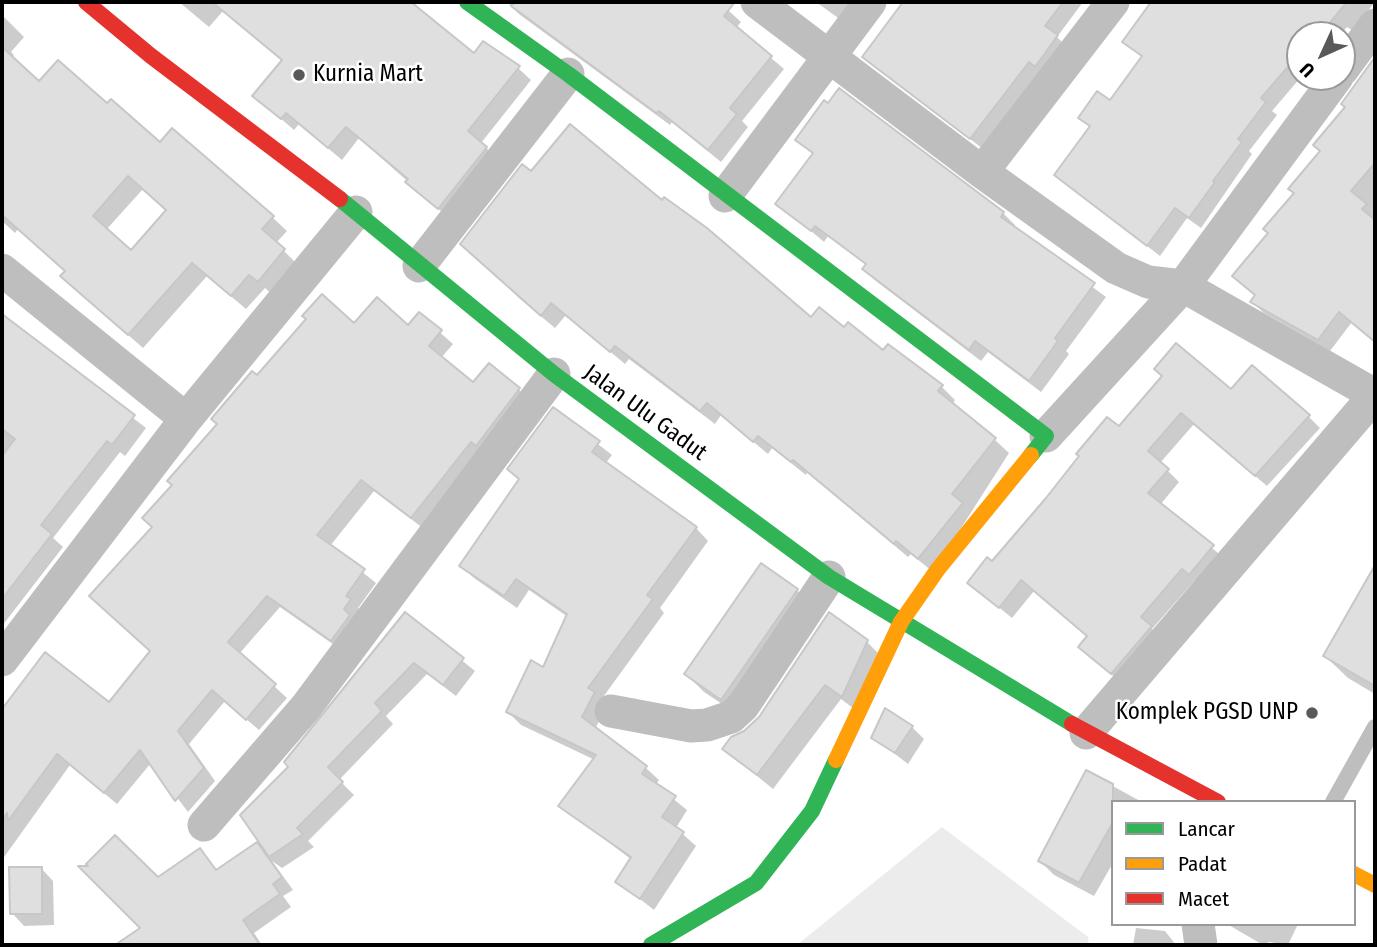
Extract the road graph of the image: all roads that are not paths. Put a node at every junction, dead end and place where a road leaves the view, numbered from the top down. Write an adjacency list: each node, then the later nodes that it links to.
1 (86, 2): 13 (street, Jalan Ulu Gadut)
2 (467, 2): 9 (street)
3 (757, 2): 8 (street)
4 (870, 2): 8 (street)
5 (1112, 2): 11 (street)
6 (1375, 25): 7 (street)
7 (1356, 51)
8 (828, 57): 11 (street); 12 (street)
9 (568, 74): 12 (street); 14 (street)
10 (1327, 91): 16 (street)
11 (982, 172): 16 (street)
12 (725, 196): 19 (street)
13 (356, 212): 14 (street, Jalan Ulu Gadut); 18 (street)
14 (419, 266): 17 (street, Jalan Ulu Gadut)
15 (2, 270): 18 (street)
16 (1183, 286): 19 (street); 25 (street)
17 (554, 374): 20 (street, Jalan Ulu Gadut); 28 (street)
18 (186, 419): 22 (street)
19 (1046, 436): 21 (street)
20 (829, 577): 21 (street, Jalan Ulu Gadut); 23 (street)
21 (901, 622): 25 (street, Jalan Ulu Gadut); 32 (street)
22 (2, 660)
23 (611, 711)
24 (1375, 727): 27 (lane)
25 (1086, 733): 26 (street, Jalan Ulu Gadut)
26 (1211, 800)
27 (1334, 800)
28 (204, 825)
29 (1356, 875): 30 (street)
30 (1375, 885)
31 (1198, 926): 33 (street)
32 (651, 945)
33 (1201, 945)

